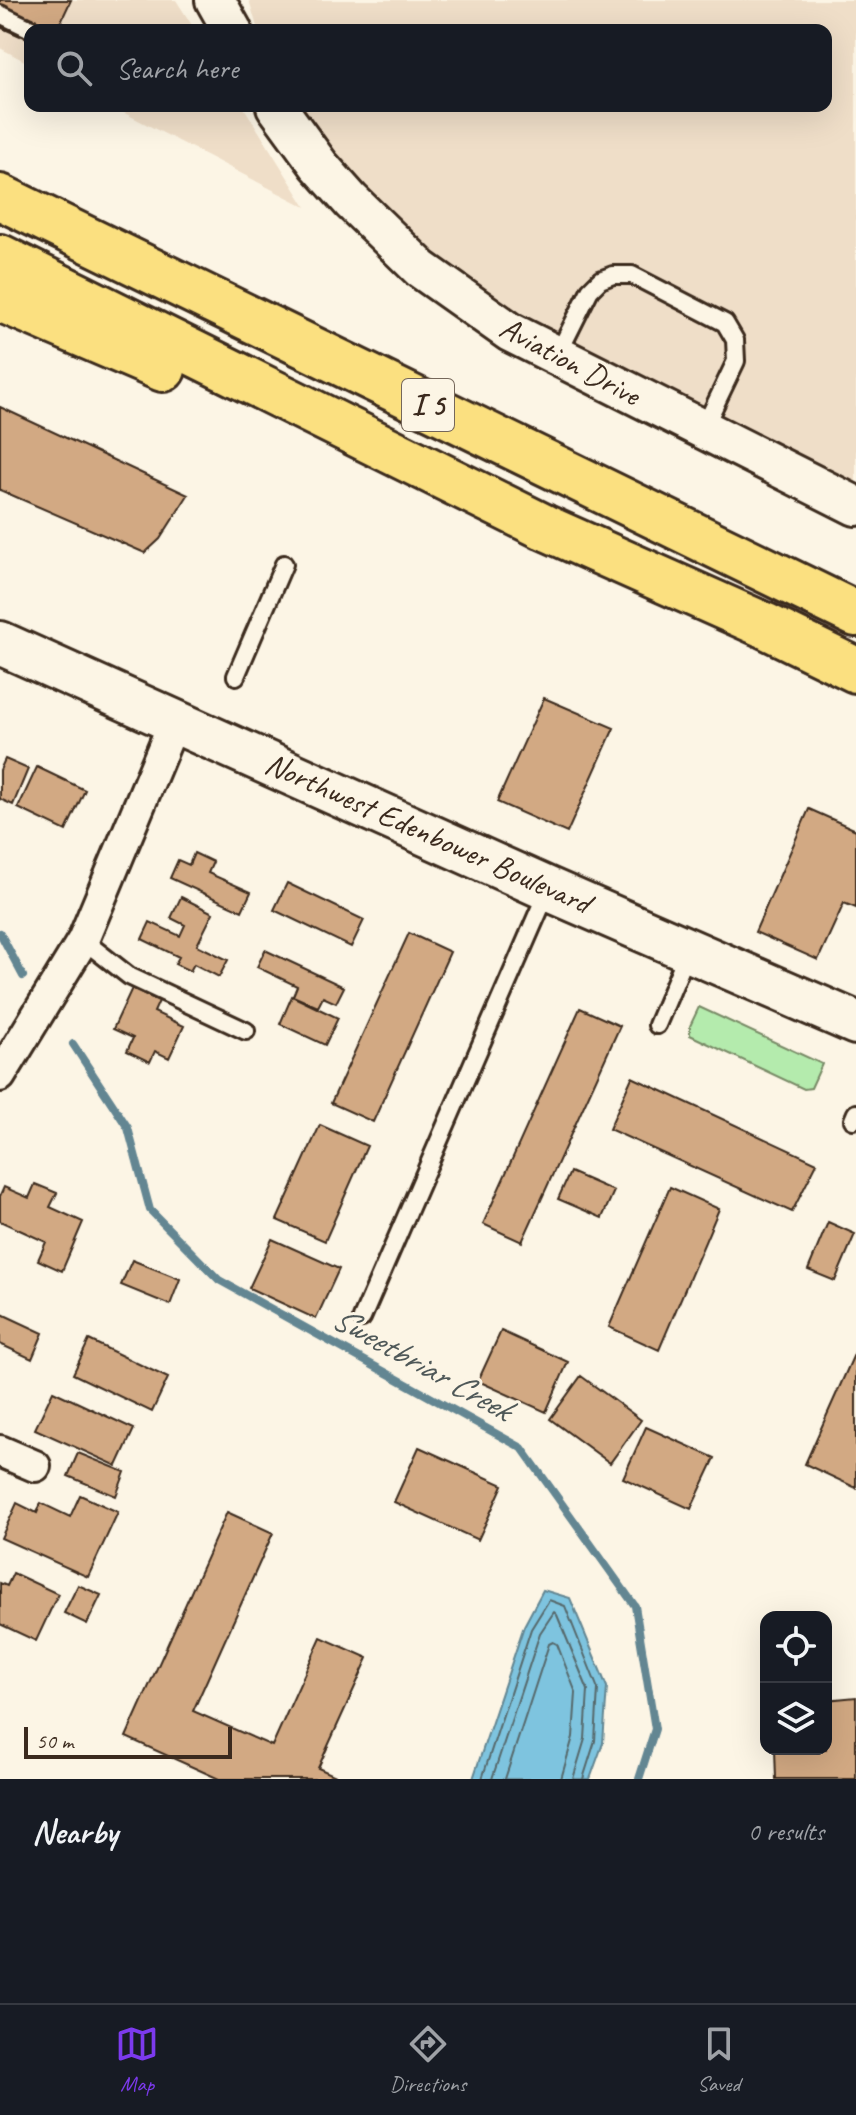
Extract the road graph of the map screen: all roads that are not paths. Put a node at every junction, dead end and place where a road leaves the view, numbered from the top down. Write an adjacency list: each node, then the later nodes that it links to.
1 (215, 0): 3 (street)
2 (0, 14): 4 (lane)
3 (229, 24)
4 (24, 26)
5 (280, 112): 9 (street, Aviation Drive)
6 (0, 197): 14 (highway, I 5)
7 (0, 257): 12 (highway, I 5)
8 (0, 299): 12 (highway)
9 (556, 357): 10 (street, Aviation Drive); 10 (lane)
10 (703, 430): 11 (street, Aviation Drive)
11 (856, 506)
12 (544, 527): 16 (highway, I 5)
13 (284, 564): 17 (lane)
14 (856, 614)
15 (0, 643): 18 (main road, Northwest Edenbower Boulevard)
16 (856, 670)
17 (236, 676)
18 (175, 720): 19 (main road, Northwest Edenbower Boulevard); 20 (street)
19 (548, 889): 21 (main road, Northwest Edenbower Boulevard); 26 (lane)
20 (83, 940): 24 (lane); 25 (street)
21 (689, 949): 22 (main road, Northwest Edenbower Boulevard); 23 (lane)
22 (856, 1023)
23 (657, 1025)
24 (246, 1031)
25 (0, 1075)
26 (362, 1318)
27 (0, 1451): 28 (street)
28 (35, 1466)

